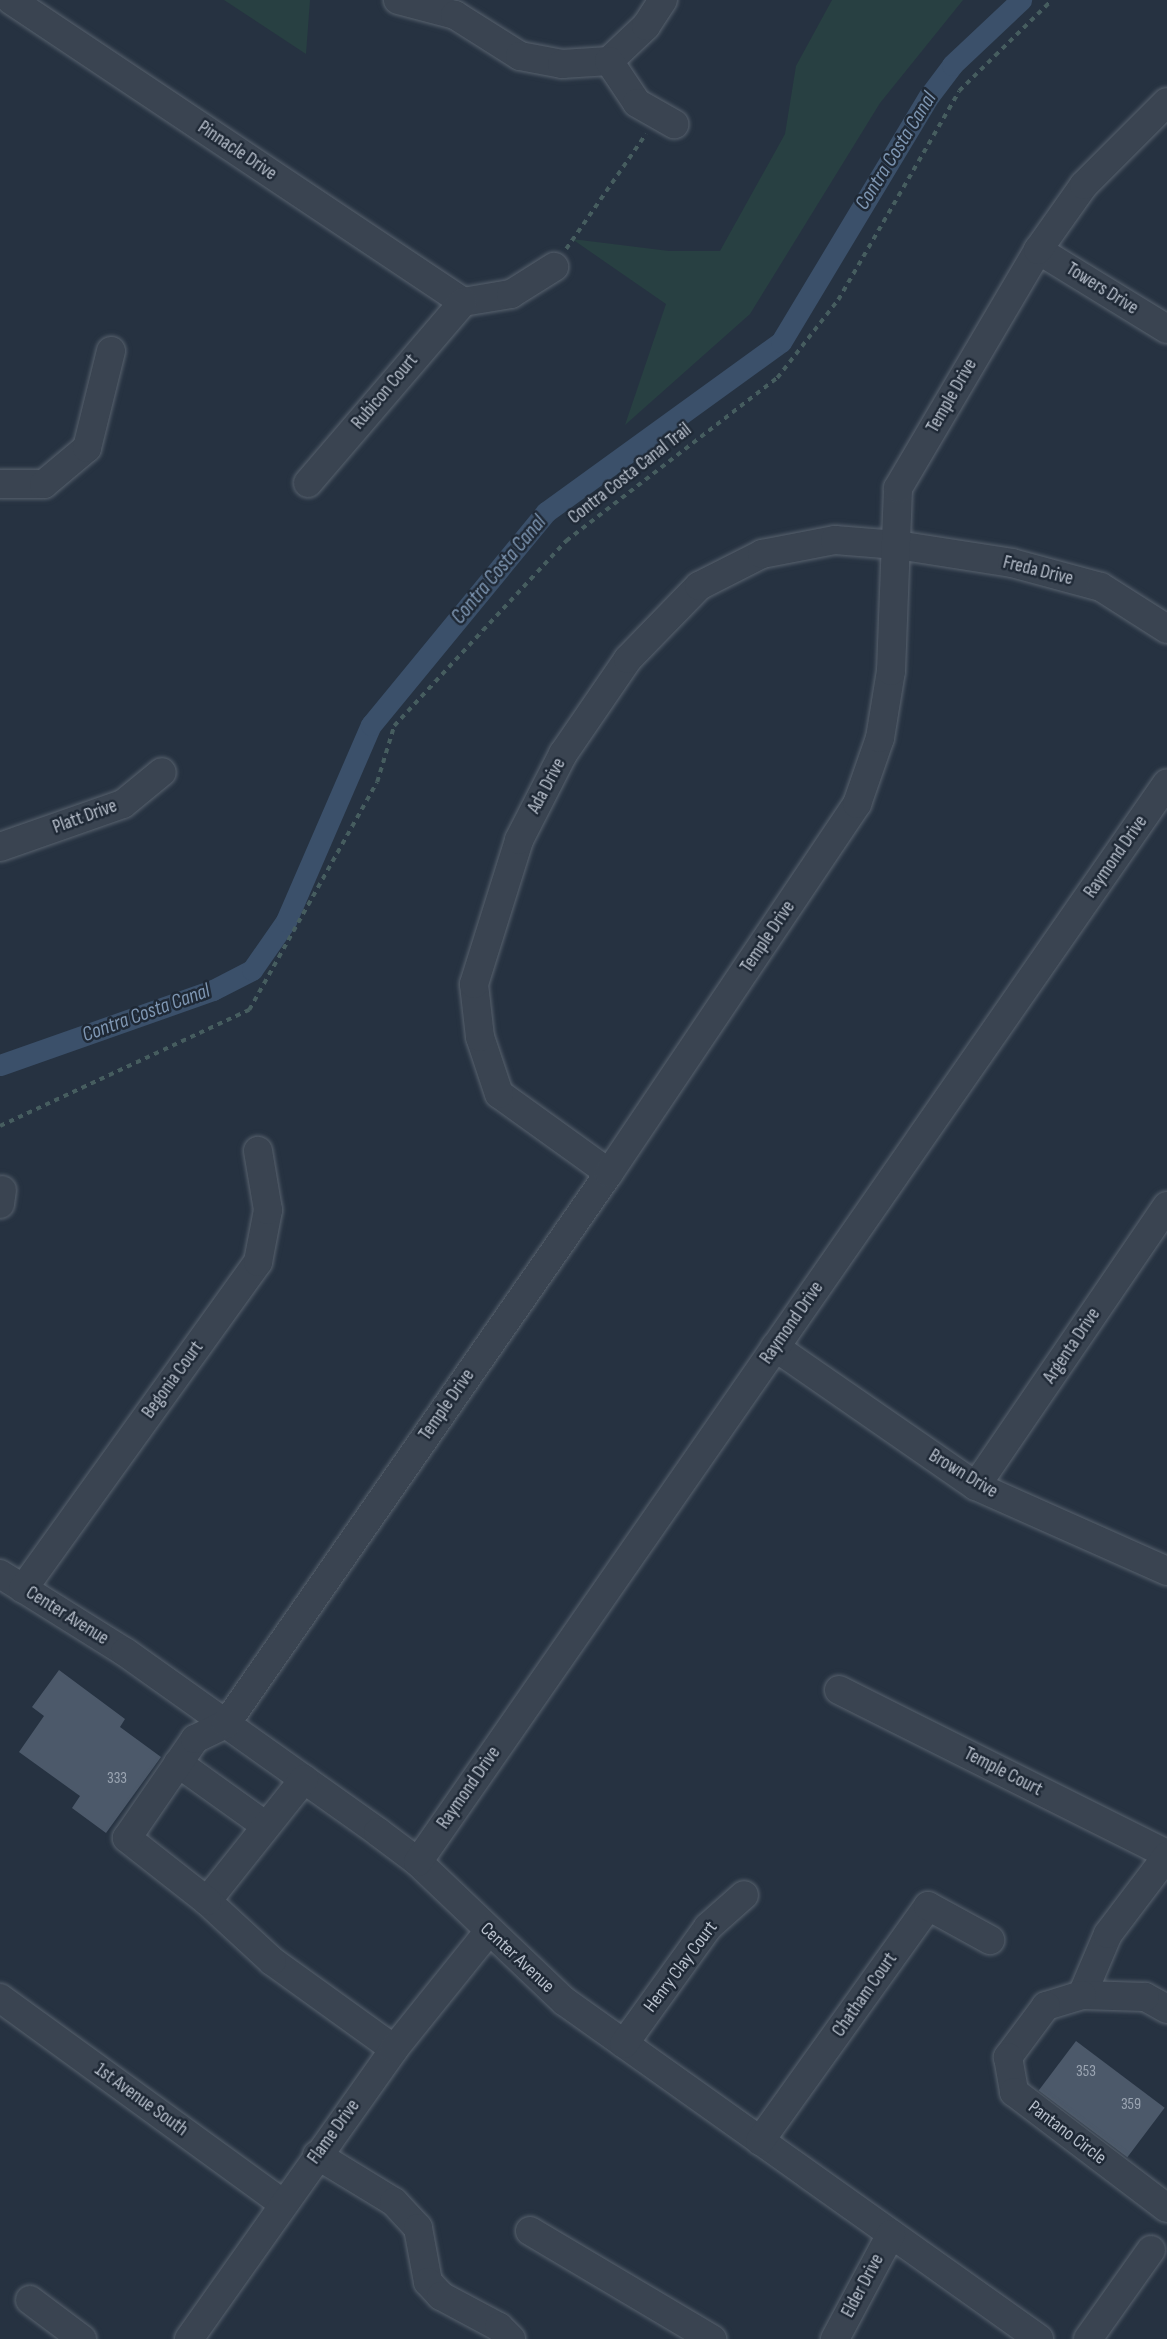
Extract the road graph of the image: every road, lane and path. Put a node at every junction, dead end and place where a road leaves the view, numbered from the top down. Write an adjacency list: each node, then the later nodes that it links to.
1 (11, 0): 10 (street, Pinnacle Drive)
2 (398, 0): 5 (street)
3 (663, 0): 5 (street)
4 (1052, 0): 20 (path, Contra Costa Canal Trail)
5 (609, 61): 7 (street)
6 (1167, 102): 8 (street, Temple Drive)
7 (667, 120): 9 (path)
8 (1038, 250): 11 (street, Towers Drive); 15 (street, Temple Drive)
9 (554, 267): 10 (street)
10 (463, 302): 13 (street, Rubicon Court)
11 (1167, 329)
12 (111, 351): 14 (street)
13 (308, 483)
14 (0, 484)
15 (897, 545): 16 (street, Freda Drive); 22 (street, Temple Drive); 22 (street, Ada Drive)
16 (1167, 629)
17 (162, 772): 19 (street, Platt Drive)
18 (1167, 783): 24 (street, Raymond Drive)
19 (0, 847)
20 (0, 1126)
21 (258, 1151): 28 (street, Begonia Court)
22 (609, 1173): 30 (street, Temple Drive)
23 (1167, 1206): 25 (street, Argenta Drive)
24 (775, 1348): 25 (street, Brown Drive); 35 (street, Raymond Drive)
25 (976, 1486): 26 (street, Brown Drive)
26 (1167, 1571)
27 (0, 1574): 28 (street, Center Avenue)
28 (23, 1590): 30 (street, Center Avenue)
29 (839, 1690): 34 (street, Temple Court)
30 (226, 1724): 31 (street); 32 (street, Center Avenue)
31 (178, 1763): 33 (street); 37 (street)
32 (304, 1779): 33 (street); 35 (street, Center Avenue)
33 (267, 1826): 37 (street)
34 (1167, 1855): 40 (street)
35 (418, 1862): 38 (street, Center Avenue)
36 (744, 1895): 43 (street, Henry Clay Court)
37 (207, 1901): 44 (street)
38 (488, 1932): 43 (street, Center Avenue); 44 (street, Flame Drive)
39 (990, 1940): 45 (street, Chatham Court)
40 (1082, 1995): 42 (street, Pantano Circle); 48 (street, Pantano Circle)
41 (0, 1998): 47 (street, 1st Avenue South)
42 (1167, 2009)
43 (624, 2044): 45 (street, Center Avenue)
44 (394, 2049): 46 (street, Flame Drive)
45 (760, 2141): 50 (street, Center Avenue)
46 (317, 2155): 47 (street, Flame Drive); 55 (street)
47 (282, 2203): 54 (street, Flame Drive)
48 (1167, 2208)
49 (530, 2231): 56 (street)
50 (891, 2234): 57 (street, Elder Drive); 58 (street, Center Avenue)
51 (1151, 2250): 59 (street)
52 (30, 2300): 53 (street)
53 (82, 2339)
54 (189, 2339)
55 (511, 2339)
56 (712, 2339)
57 (835, 2339)
58 (1039, 2339)
59 (1088, 2339)

